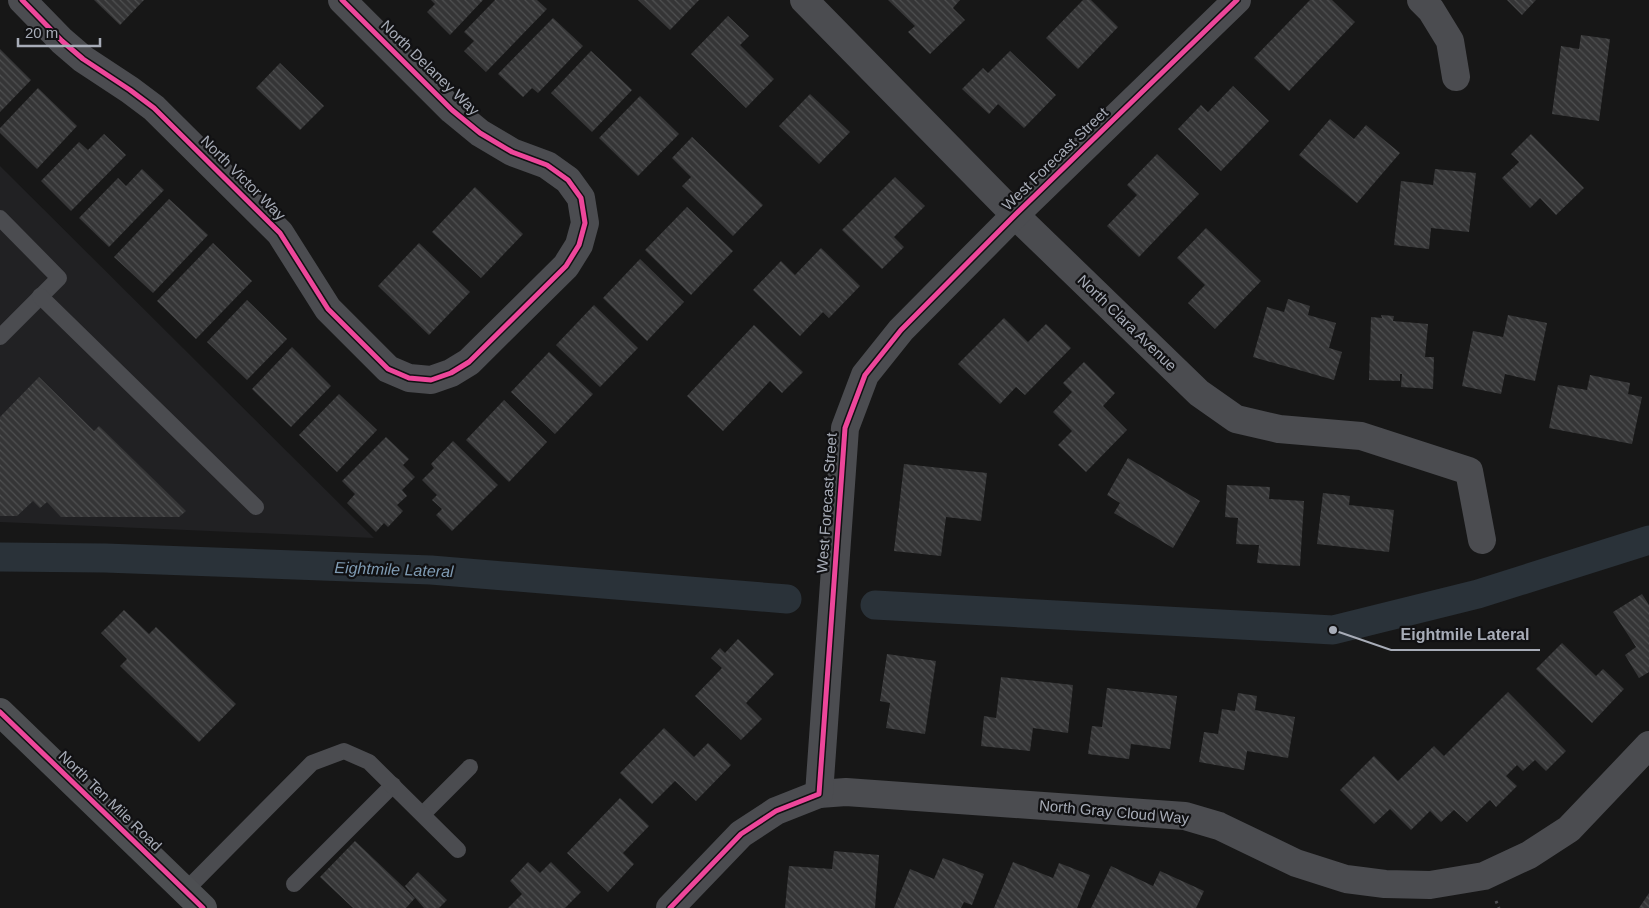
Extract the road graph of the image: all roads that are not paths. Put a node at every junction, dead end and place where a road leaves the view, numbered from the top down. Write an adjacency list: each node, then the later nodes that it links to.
1 (22, 0): 9 (street, North Victor Way)
2 (342, 0): 9 (street, North Delaney Way)
3 (804, 0): 7 (street, North Clara Avenue)
4 (1237, 0): 7 (street, West Forecast Street)
5 (1421, 0): 6 (street)
6 (1456, 77)
7 (1015, 215): 13 (street, North Clara Avenue); 18 (street, West Forecast Street)
8 (0, 218): 10 (lane)
9 (585, 223)
10 (40, 296): 11 (lane); 12 (lane)
11 (0, 337)
12 (256, 507)
13 (1482, 540)
14 (0, 712): 22 (main road, North Ten Mile Road)
15 (1649, 745): 18 (street, North Gray Cloud Way)
16 (470, 767): 19 (lane)
17 (393, 785): 19 (lane); 21 (lane); 22 (lane)
18 (819, 794): 23 (street)
19 (423, 814): 20 (lane)
20 (458, 850)
21 (294, 884)
22 (194, 900)
23 (670, 908)

